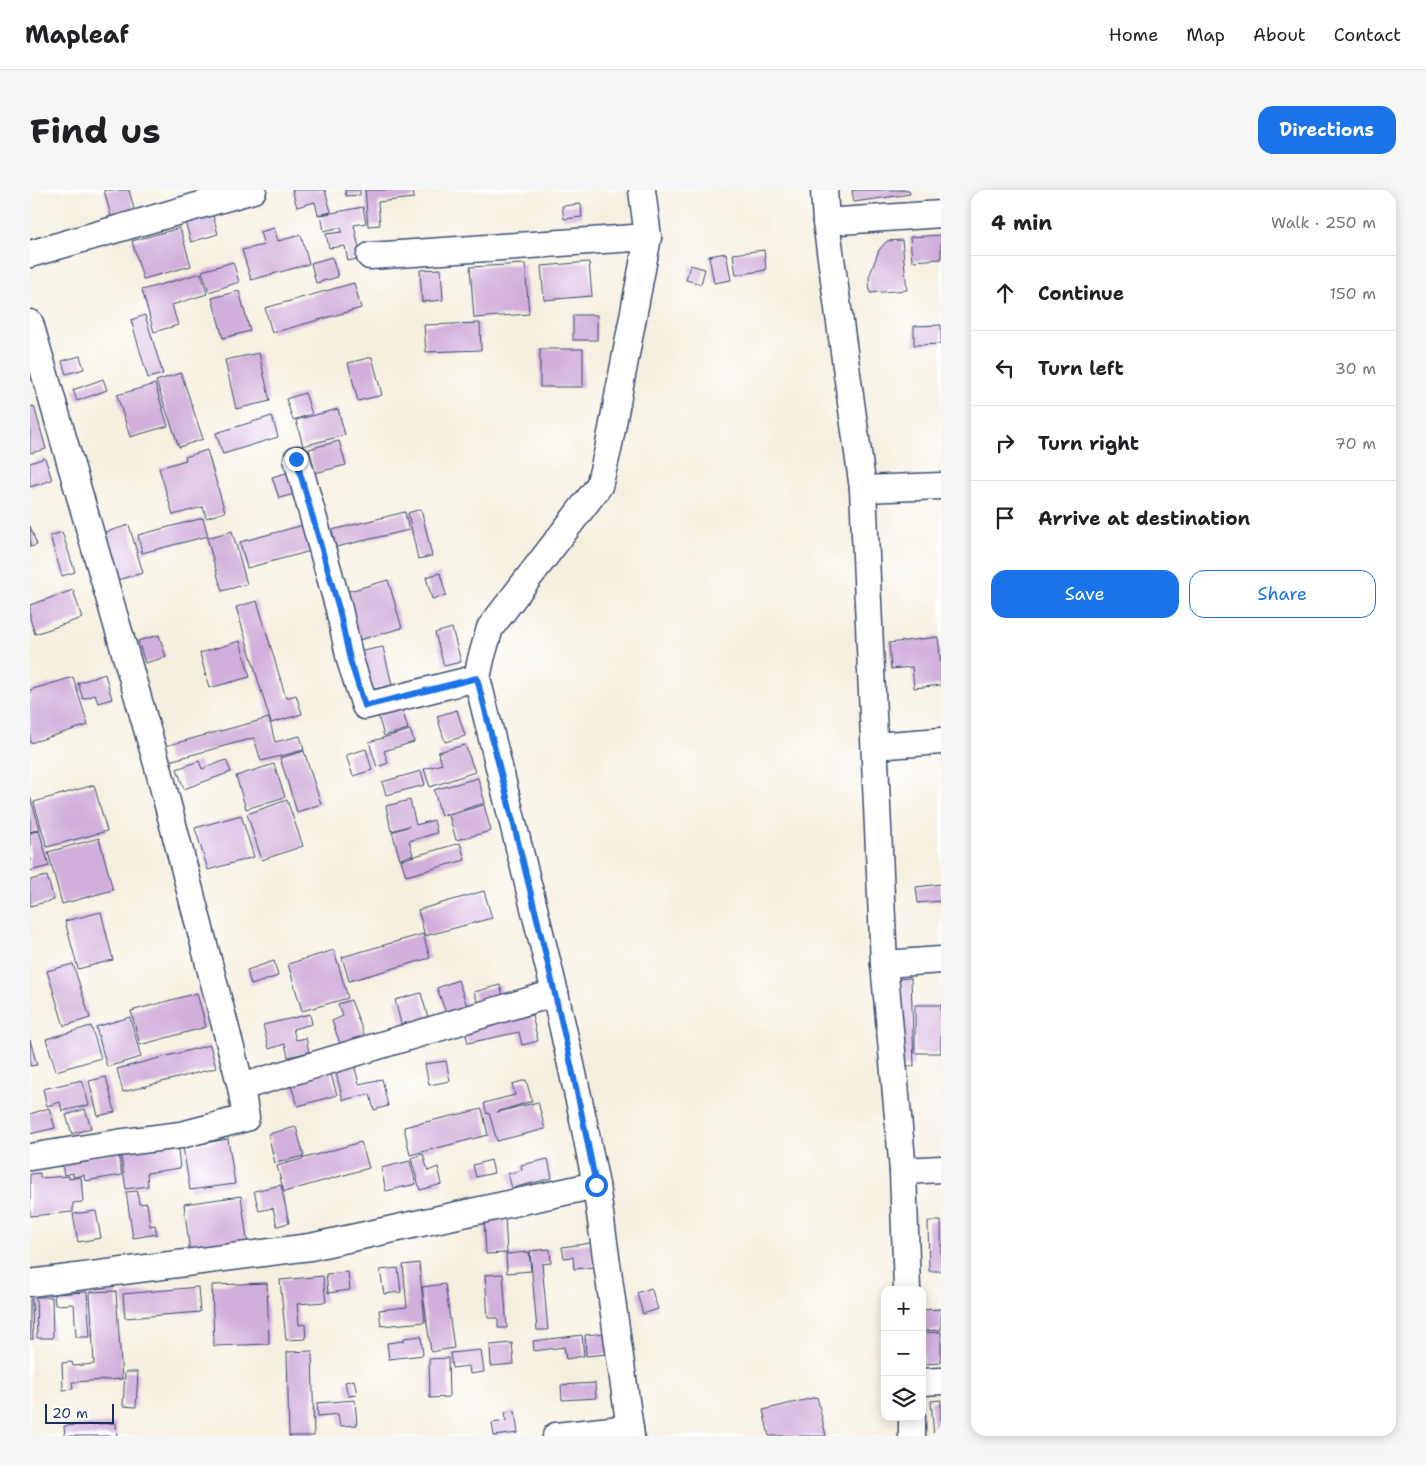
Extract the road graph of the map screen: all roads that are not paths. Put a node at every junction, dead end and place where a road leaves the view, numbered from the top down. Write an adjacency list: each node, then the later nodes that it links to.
1 (253, 190): 7 (street)
2 (642, 190): 6 (street)
3 (824, 190): 5 (street)
4 (941, 214): 5 (street)
5 (826, 222): 12 (street)
6 (648, 237): 8 (street); 13 (street)
7 (30, 254)
8 (370, 256)
9 (30, 324): 19 (street)
10 (296, 459): 13 (street)
11 (941, 486): 12 (street)
12 (863, 490): 15 (street)
13 (477, 678): 18 (street)
14 (941, 741): 15 (street)
15 (875, 746): 17 (street)
16 (941, 960): 17 (street)
17 (884, 964): 22 (street)
18 (555, 993): 19 (street); 23 (street)
19 (242, 1087): 20 (street)
20 (30, 1157)
21 (941, 1169): 22 (street)
22 (903, 1171): 25 (street)
23 (596, 1185): 24 (street); 29 (street)
24 (30, 1283)
25 (907, 1286)
26 (941, 1381): 27 (street)
27 (926, 1382)
28 (912, 1421): 31 (street)
29 (630, 1432): 30 (street)
30 (556, 1436)
31 (912, 1436)

